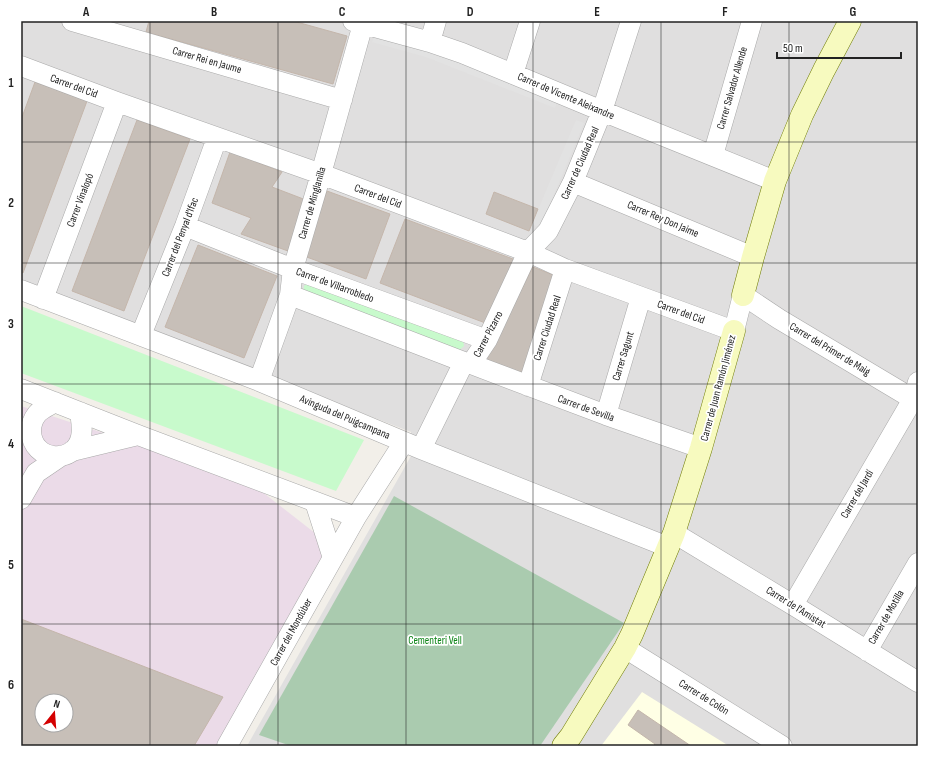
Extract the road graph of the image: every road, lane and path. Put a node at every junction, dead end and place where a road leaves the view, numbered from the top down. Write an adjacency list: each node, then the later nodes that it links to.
1 (72, 21): 11 (street, Carrer Rei en Jaume)
2 (436, 21): 8 (street)
3 (530, 21): 10 (street)
4 (631, 21): 13 (street, Carrer de Ciudad Real)
5 (752, 21): 15 (street, Carrer Salvador Allende)
6 (850, 21): 17 (street, Carrer de Juan Ramón Jiménez)
7 (357, 22): 8 (street, Carrer de Vicente Aleixandre); 11 (street, Carrer de Minglanilla)
8 (430, 42): 10 (street, Carrer de Vicente Aleixandre)
9 (21, 66): 12 (street, Carrer del Cid)
10 (513, 74): 13 (street, Carrer de Vicente Aleixandre)
11 (342, 100): 16 (street, Carrer de Minglanilla)
12 (117, 102): 14 (street, Carrer del Cid); 28 (street, Carrer Vinalopó)
13 (602, 111): 15 (street, Carrer de Vicente Aleixandre); 18 (street, Carrer de Ciudad Real)
14 (216, 138): 16 (street, Carrer del Cid); 19 (street, Carrer del Penyal d'Ifac)
15 (713, 155): 17 (street, Carrer de Vicente Aleixandre)
16 (321, 174): 20 (street, Carrer del Cid); 22 (street, Carrer de Minglanilla)
17 (775, 180): 21 (street, Carrer de Juan Ramón Jiménez)
18 (573, 182): 20 (street, Carrer de Ciudad Real); 21 (street, Carrer Rey Don Jaime)
19 (185, 226): 22 (street, Carrer de Villarrobledo); 30 (street, Carrer del Penyal d'Ifac)
20 (528, 252): 23 (street, Carrer del Cid); 31 (street, Carrer Pizarro)
21 (753, 257): 26 (street, Carrer de Juan Ramón Jiménez)
22 (293, 269): 25 (street, Carrer de Minglanilla); 31 (street, Carrer de Villarrobledo)
23 (565, 270): 27 (street, Carrer del Cid); 34 (street, Carrer Ciudad Real)
24 (21, 290): 28 (street, Avinguda del Puigcampana)
25 (290, 294): 32 (street); 33 (street, Carrer de Minglanilla)
26 (743, 296): 29 (street, Carrer de Juan Ramón Jiménez); 36 (street, Carrer del Primer de Maig)
27 (641, 297): 29 (street, Carrer del Cid); 40 (street, Carrer Sagunt)
28 (43, 299): 30 (street, Avinguda del Puigcampana)
29 (734, 331): 44 (street, Carrer de Juan Ramón Jiménez)
30 (141, 336): 33 (street, Avinguda del Puigcampana)
31 (487, 340): 32 (street, Carrer Pizarro)
32 (467, 363): 34 (street, Carrer de Sevilla); 43 (street, Carrer Pizarro)
33 (259, 381): 43 (street, Avinguda del Puigcampana)
34 (528, 386): 40 (street, Carrer de Sevilla)
35 (21, 389): 38 (street)
36 (916, 394): 53 (street, Carrer del Jardí)
37 (21, 401): 41 (street)
38 (55, 402): 39 (street); 41 (street)
39 (80, 412): 42 (street); 45 (street)
40 (606, 415): 44 (street, Carrer de Sevilla)
41 (32, 435): 45 (street); 46 (street)
42 (138, 435): 45 (street); 48 (street)
43 (413, 446): 49 (street, Carrer Pizarro); 50 (street, Avinguda del Puigcampana)
44 (701, 448): 50 (street, Carrer de Juan Ramón Jiménez)
45 (67, 454): 46 (street)
46 (36, 473): 47 (street)
47 (21, 499)
48 (315, 502): 49 (street); 51 (street)
49 (356, 517): 51 (street, Carrer del Mondúber)
50 (671, 540): 53 (street, Carrer de l'Amistat); 54 (street, Carrer de Juan Ramón Jiménez)
51 (333, 558): 57 (street, Carrer del Mondúber)
52 (918, 563): 55 (street, Carrer de Motilla)
53 (793, 605): 55 (street, Carrer de l'Amistat)
54 (625, 648): 58 (street, Carrer de Juan Ramón Jiménez); 59 (street, Carrer de Colón)
55 (867, 651): 56 (street, Carrer de l'Amistat)
56 (918, 682)
57 (227, 746)
58 (563, 746)
59 (782, 746)

